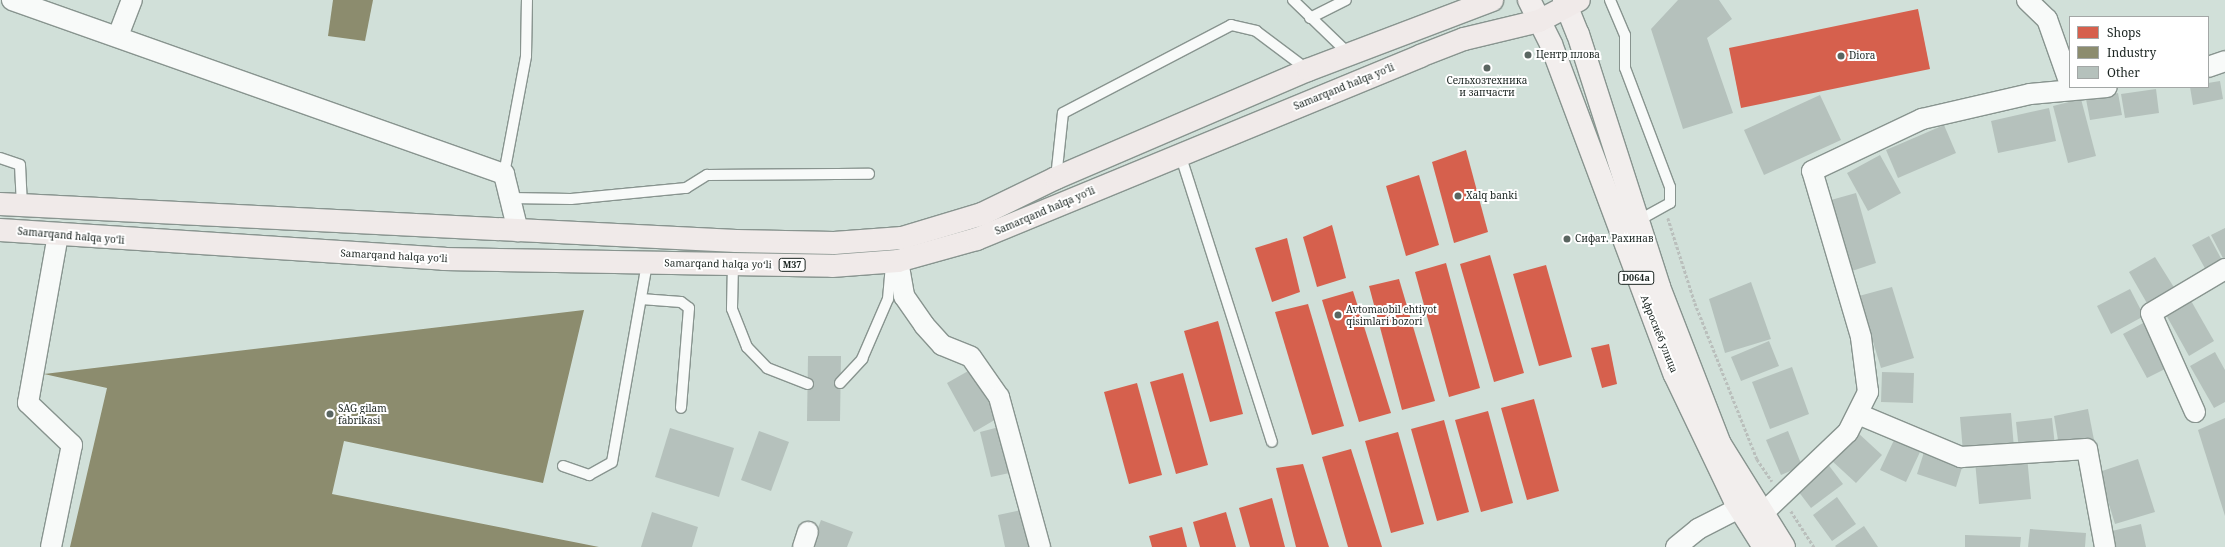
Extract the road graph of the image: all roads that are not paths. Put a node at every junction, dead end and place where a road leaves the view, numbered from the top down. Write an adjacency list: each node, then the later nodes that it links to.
1 (12, 0): 13 (street)
2 (132, 0): 13 (street)
3 (527, 0): 22 (lane)
4 (1293, 0): 11 (lane)
5 (1346, 0): 11 (lane)
6 (1492, 0): 14 (highway)
7 (1529, 0): 12 (main road, Афросиёб улица / D064a)
8 (1610, 0): 28 (lane)
9 (2027, 0): 18 (street)
10 (1570, 3): 12 (highway, Samarqand halqa yoʻli / M37); 28 (main road, Афросиёб улица / D064a)
11 (1310, 18): 14 (lane)
12 (1539, 21): 20 (highway, Samarqand halqa yoʻli / M37); 46 (main road, Афросиёб улица / D064a)
13 (118, 36): 22 (street)
14 (1349, 54): 17 (highway)
15 (2225, 61): 16 (street)
16 (2209, 67)
17 (1308, 70): 24 (highway); 24 (lane)
18 (2069, 81)
19 (2069, 87): 43 (street)
20 (1180, 154): 34 (highway, Samarqand halqa yoʻli / M37); 44 (lane)
21 (0, 158): 27 (lane)
22 (504, 174): 25 (street)
23 (870, 174): 25 (lane)
24 (1056, 178): 32 (highway)
25 (510, 198): 30 (street)
26 (0, 204): 27 (highway)
27 (22, 206): 30 (highway)
28 (1638, 221): 47 (main road, Афросиёб улица / D064a)
29 (0, 230): 31 (highway, Samarqand halqa yoʻli / M37)
30 (518, 231): 32 (highway)
31 (58, 234): 33 (highway, Samarqand halqa yoʻli / M37); 48 (street)
32 (549, 234): 33 (highway)
33 (547, 261): 35 (highway, Samarqand halqa yoʻli / M37)
34 (895, 261): 36 (highway, Samarqand halqa yoʻli / M37); 39 (lane); 49 (street)
35 (647, 263): 36 (highway, Samarqand halqa yoʻli / M37); 38 (lane)
36 (733, 264): 40 (lane)
37 (2225, 269): 42 (street)
38 (641, 299): 41 (lane); 45 (lane)
39 (840, 383)
40 (808, 384)
41 (681, 408)
42 (2195, 412)
43 (1858, 414): 47 (street); 53 (street)
44 (1272, 442)
45 (563, 466)
46 (1739, 508): 50 (street); 51 (main road, Афросиёб улица / D064a)
47 (1763, 513): 52 (main road, Афросиёб улица / D064a)
48 (51, 547)
49 (1040, 547)
50 (1676, 547)
51 (1764, 547)
52 (1784, 547)
53 (2105, 547)

